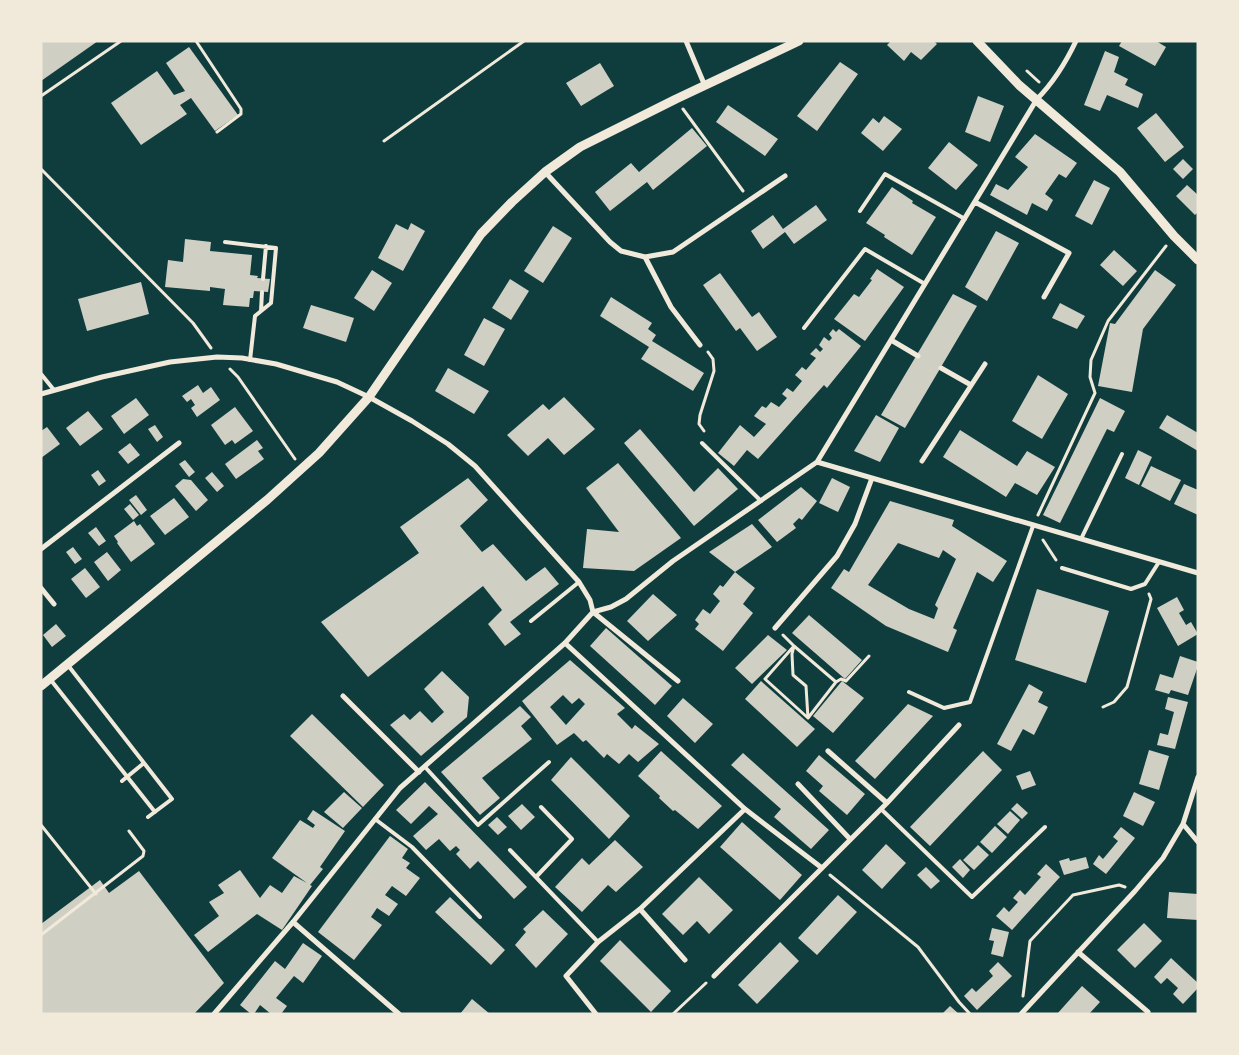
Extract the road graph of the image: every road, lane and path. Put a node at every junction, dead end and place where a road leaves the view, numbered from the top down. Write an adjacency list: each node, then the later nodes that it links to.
1 (121, 41): 9 (path)
2 (196, 41): 12 (path)
3 (524, 41): 13 (path)
4 (686, 41): 8 (street)
5 (799, 41): 8 (street)
6 (977, 41): 11 (street)
7 (1076, 41): 11 (street)
8 (705, 86): 10 (street)
9 (41, 96)
10 (676, 99): 15 (street); 17 (path)
11 (1037, 99): 18 (street); 21 (street)
12 (217, 132)
13 (384, 141)
14 (41, 169): 35 (path)
15 (545, 172): 25 (street); 43 (street)
16 (785, 176): 17 (street)
17 (750, 200): 25 (street)
18 (975, 202): 20 (street); 29 (street)
19 (860, 212): 20 (lane)
20 (965, 218): 27 (street)
21 (1174, 236): 24 (street); 53 (path)
22 (225, 242): 23 (lane)
23 (266, 246): 26 (lane); 30 (lane)
24 (1196, 254)
25 (645, 257): 33 (street)
26 (263, 279)
27 (925, 284): 31 (lane); 32 (street)
28 (262, 292): 30 (lane)
29 (1044, 297)
30 (261, 311): 36 (lane)
31 (804, 328)
32 (890, 340): 34 (street); 49 (street)
33 (700, 345): 44 (path)
34 (918, 356)
35 (217, 357): 36 (street); 41 (street); 50 (path)
36 (250, 360): 43 (street)
37 (985, 364): 40 (street)
38 (941, 368): 40 (street)
39 (41, 374): 41 (lane)
40 (971, 385): 48 (street)
41 (54, 390): 42 (street)
42 (41, 394)
43 (369, 397): 50 (street); 59 (street)
44 (704, 431)
45 (179, 443): 55 (street)
46 (702, 443): 52 (lane)
47 (1122, 454): 54 (lane)
48 (922, 461)
49 (817, 462): 51 (street); 52 (street)
50 (302, 469): 69 (street)
51 (872, 478): 53 (street); 65 (street)
52 (761, 501): 63 (street)
53 (1034, 526): 54 (street); 57 (path); 74 (lane)
54 (1081, 539): 56 (street)
55 (41, 548)
56 (1159, 562): 58 (street); 60 (lane)
57 (1062, 568): 60 (lane)
58 (1198, 573)
59 (578, 582): 63 (street); 64 (lane)
60 (1145, 584): 76 (path)
61 (41, 588): 62 (street)
62 (54, 604)
63 (592, 612): 66 (street); 71 (street)
64 (531, 621)
65 (775, 628): 67 (path)
66 (565, 643): 82 (street); 90 (street)
67 (794, 646): 72 (path); 77 (path); 77 (path)
68 (869, 656): 72 (path)
69 (67, 664): 70 (street); 81 (lane)
70 (50, 679): 73 (street); 84 (lane)
71 (678, 681)
72 (836, 682): 77 (path)
73 (41, 686)
74 (909, 692)
75 (343, 696): 83 (street)
76 (1103, 707)
77 (808, 718)
78 (959, 726): 88 (street)
79 (828, 750): 88 (street)
80 (549, 762): 82 (lane)
81 (144, 763): 84 (lane); 92 (lane)
82 (424, 767): 83 (street)
83 (419, 772): 94 (street)
84 (128, 777): 86 (lane); 92 (lane)
85 (1198, 777): 95 (street)
86 (122, 781)
87 (798, 784): 99 (street)
88 (887, 803): 91 (street)
89 (541, 807): 103 (lane)
90 (745, 809): 102 (street); 106 (street)
91 (880, 809): 97 (lane); 99 (street)
92 (155, 812): 93 (lane)
93 (148, 817)
94 (375, 820): 107 (lane); 108 (street)
95 (1183, 824): 100 (street); 104 (street)
96 (41, 825): 105 (path)
97 (1045, 826)
98 (129, 831): 105 (path)
99 (850, 839): 102 (street)
100 (1198, 842)
101 (510, 850): 103 (lane)
102 (822, 868): 113 (street); 120 (path)
103 (536, 877): 110 (lane)
104 (1135, 891): 111 (street); 115 (path)
105 (96, 894): 109 (path)
106 (640, 909): 110 (street); 112 (street)
107 (480, 917)
108 (294, 922): 116 (street); 117 (street)
109 (41, 935)
110 (598, 942): 118 (street)
111 (1078, 952): 114 (street); 115 (street)
112 (685, 960)
113 (714, 976): 119 (path)
114 (1148, 1012)
115 (1022, 1013)
116 (214, 1014)
117 (399, 1014)
118 (596, 1014)
119 (673, 1014)
120 (970, 1014)

